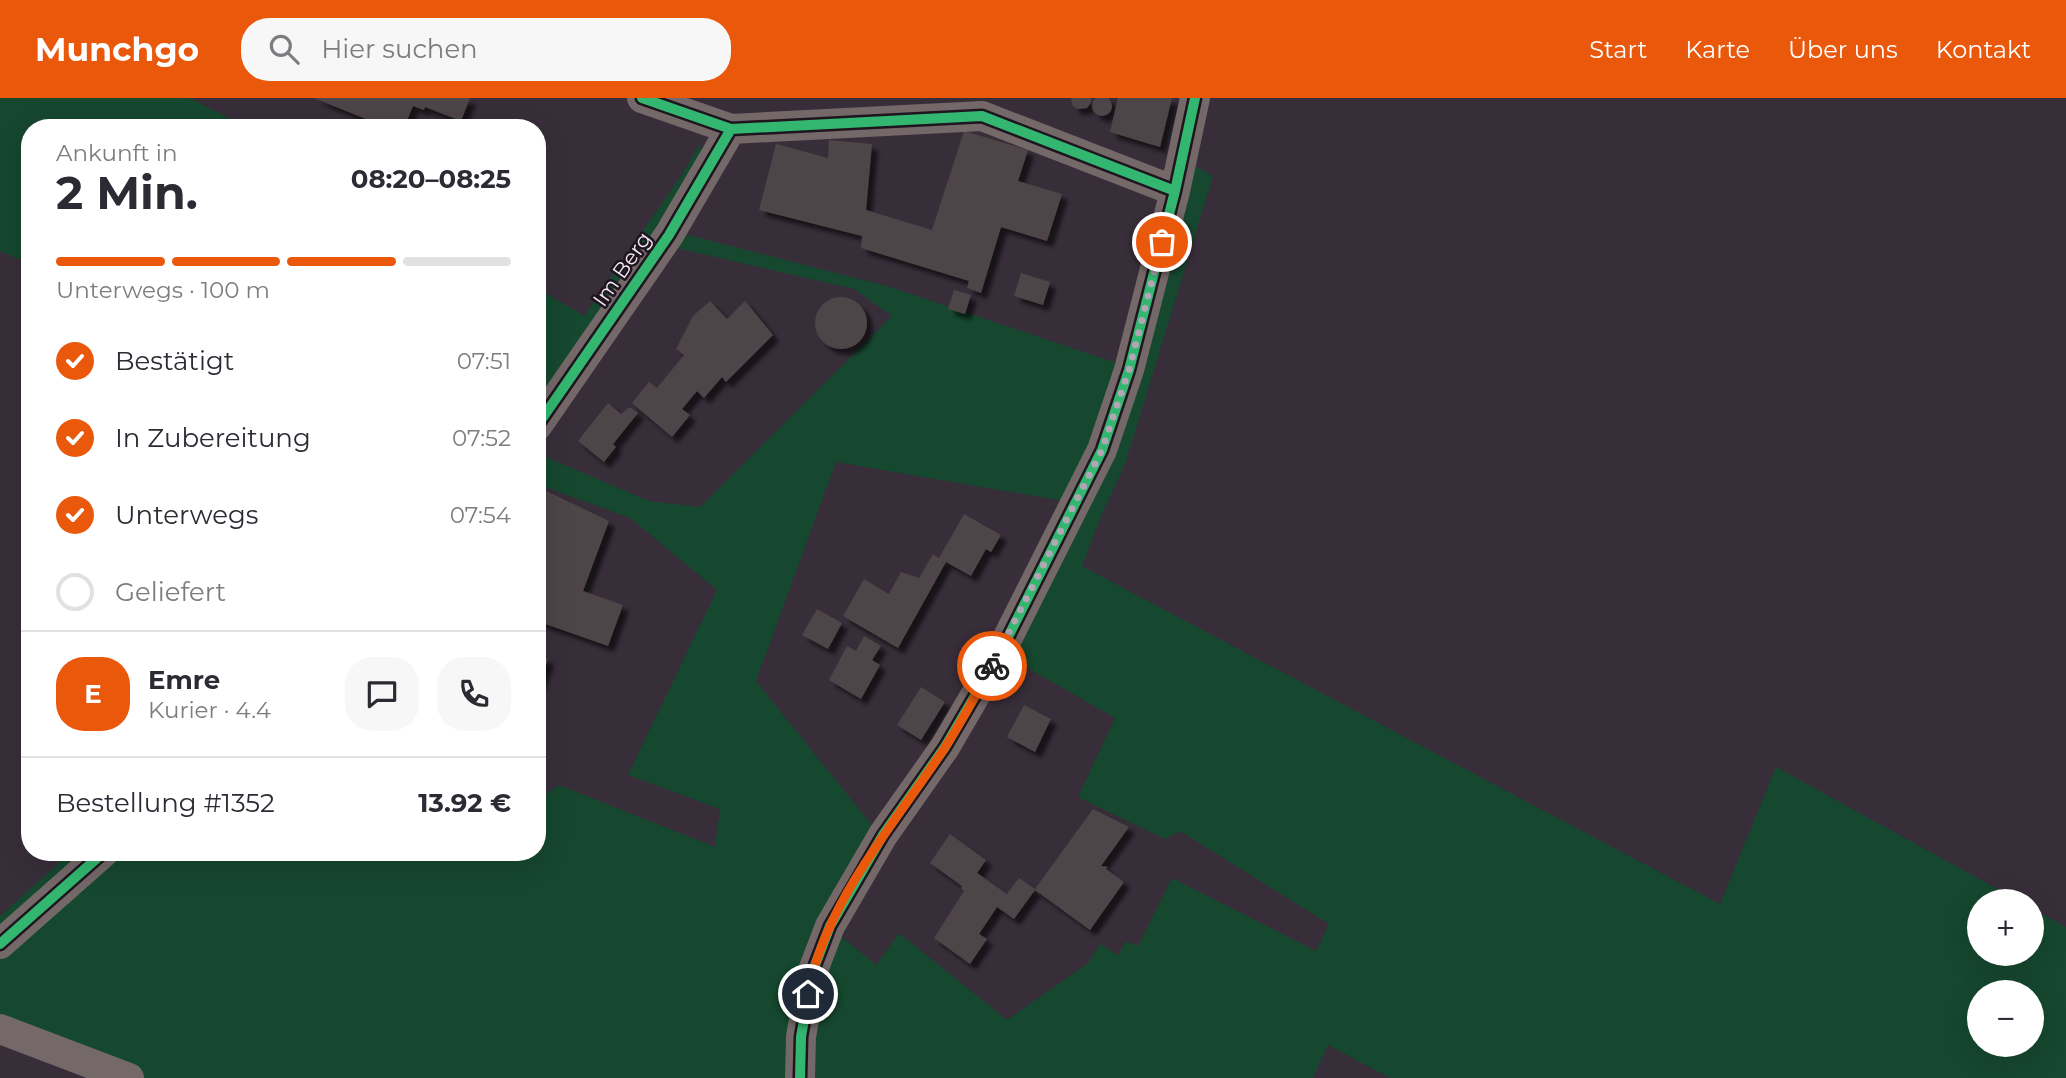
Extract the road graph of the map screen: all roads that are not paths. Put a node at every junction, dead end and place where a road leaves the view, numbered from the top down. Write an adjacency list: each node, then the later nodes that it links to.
1 (642, 98): 3 (street)
2 (1195, 98): 4 (street)
3 (718, 116): 4 (street); 5 (street, Im Berg)
4 (1175, 191): 10 (street)
5 (546, 413)
6 (93, 861): 7 (street)
7 (0, 944)
8 (0, 1029): 9 (street)
9 (130, 1078)
10 (800, 1078)

